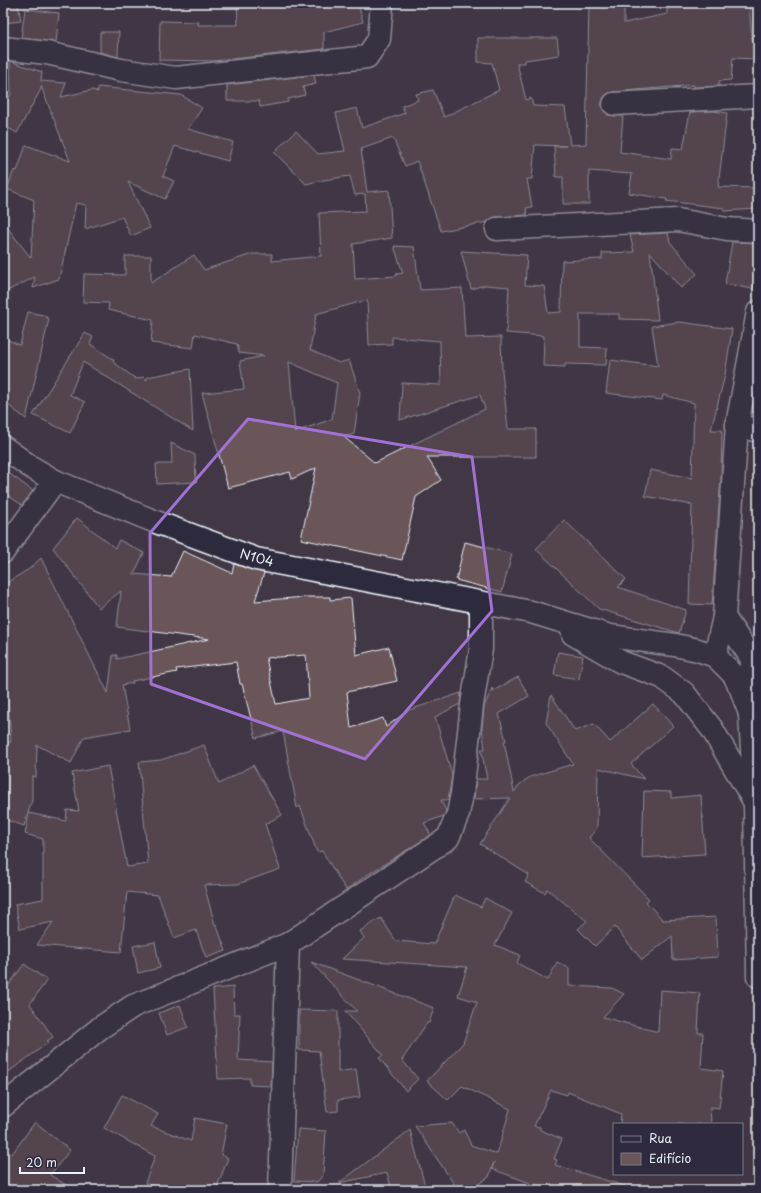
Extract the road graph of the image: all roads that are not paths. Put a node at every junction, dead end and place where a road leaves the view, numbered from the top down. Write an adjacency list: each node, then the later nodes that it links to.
1 (382, 3): 2 (street)
2 (3, 48)
3 (758, 96): 4 (street)
4 (614, 104)
5 (497, 229): 6 (street)
6 (758, 231)
7 (758, 312): 8 (street)
8 (737, 426): 9 (street); 15 (street)
9 (758, 431)
10 (3, 447): 11 (street, N104 / N104)
11 (55, 481): 12 (street); 13 (street, N104 / N104)
12 (3, 552)
13 (481, 603): 14 (street, N104 / N104); 19 (street)
14 (531, 612): 16 (street, N104); 18 (street, N104)
15 (724, 617): 16 (street); 17 (street)
16 (715, 656): 17 (street, N104)
17 (750, 714): 18 (street, N104)
18 (755, 803): 20 (street, N104)
19 (288, 944): 21 (street); 22 (street)
20 (758, 976)
21 (3, 1106)
22 (280, 1190)

